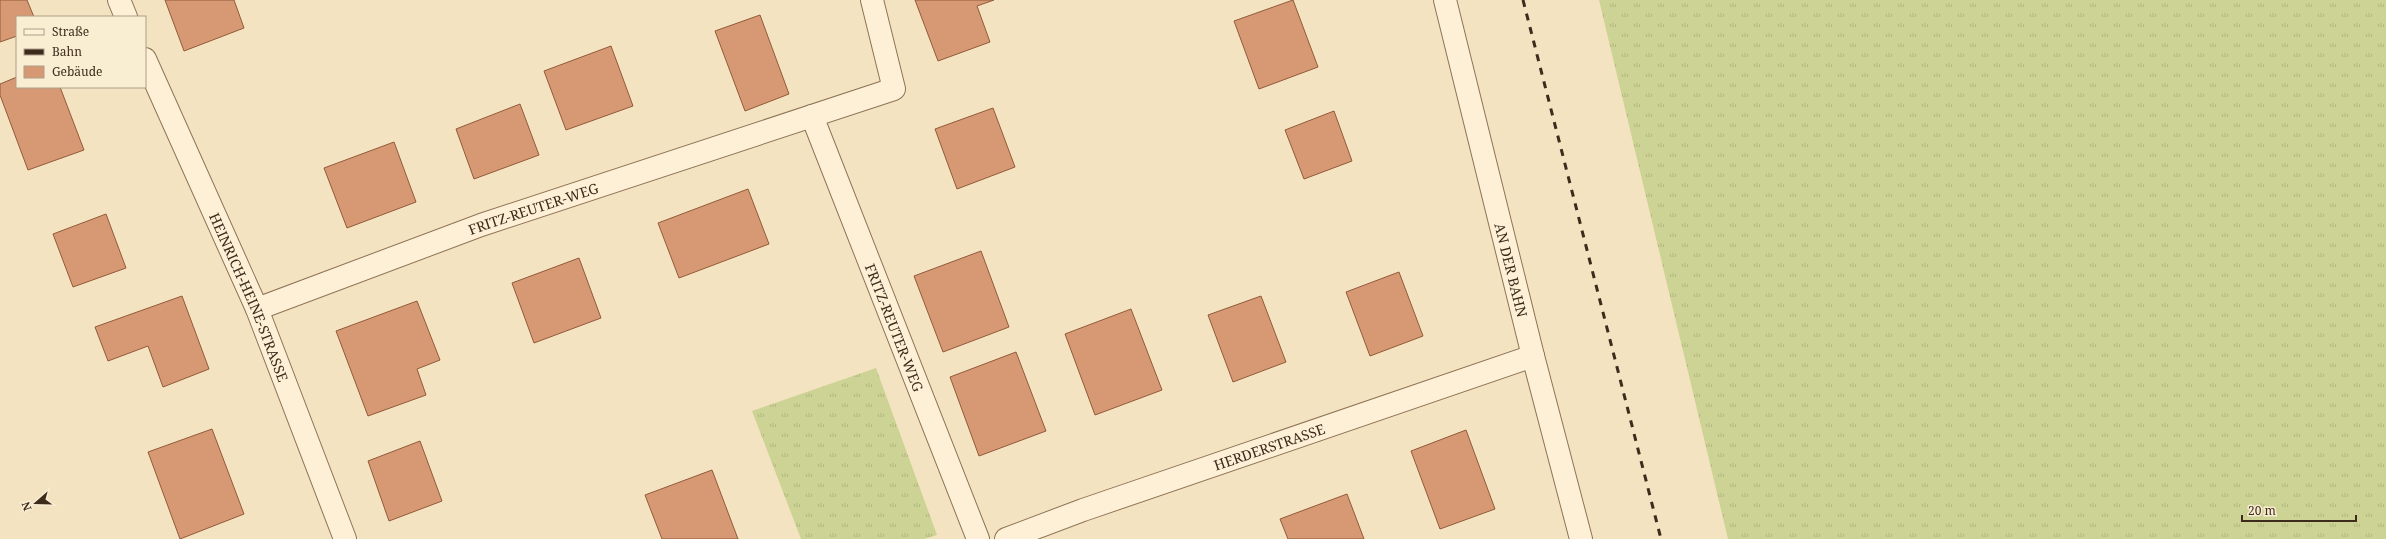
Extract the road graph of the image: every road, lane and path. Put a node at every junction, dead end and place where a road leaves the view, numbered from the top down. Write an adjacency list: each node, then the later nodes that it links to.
1 (119, 0): 4 (street)
2 (872, 0): 6 (street, FRITZ-REUTER-WEG)
3 (1445, 0): 8 (street, AN DER BAHN)
4 (126, 16)
5 (146, 61): 7 (street, HEINRICH-HEINE-STRASSE)
6 (812, 116): 7 (street, FRITZ-REUTER-WEG); 10 (street, FRITZ-REUTER-WEG)
7 (257, 309): 9 (street, HEINRICH-HEINE-STRASSE)
8 (1533, 356): 11 (street, HERDERSTRASSE); 12 (street, AN DER BAHN)
9 (345, 539)
10 (978, 539)
11 (1006, 539)
12 (1582, 539)

